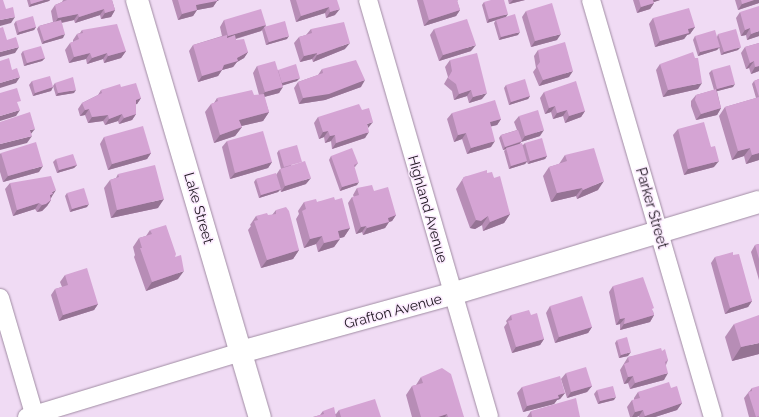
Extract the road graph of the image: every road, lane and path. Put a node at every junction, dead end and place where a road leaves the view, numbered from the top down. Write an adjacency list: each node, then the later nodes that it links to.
1 (137, 0): 8 (street, Lake Street)
2 (368, 0): 6 (street, Highland Avenue)
3 (591, 0): 5 (street, Parker Street)
4 (759, 202): 5 (street, Grafton Avenue)
5 (660, 233): 6 (street, Grafton Avenue); 12 (street, Parker Street)
6 (452, 294): 8 (street, Grafton Avenue); 11 (street, Highland Avenue)
7 (0, 298): 9 (street)
8 (241, 352): 9 (street, Grafton Avenue); 10 (street, Lake Street)
9 (32, 416)
10 (260, 417)
11 (489, 417)
12 (713, 417)

